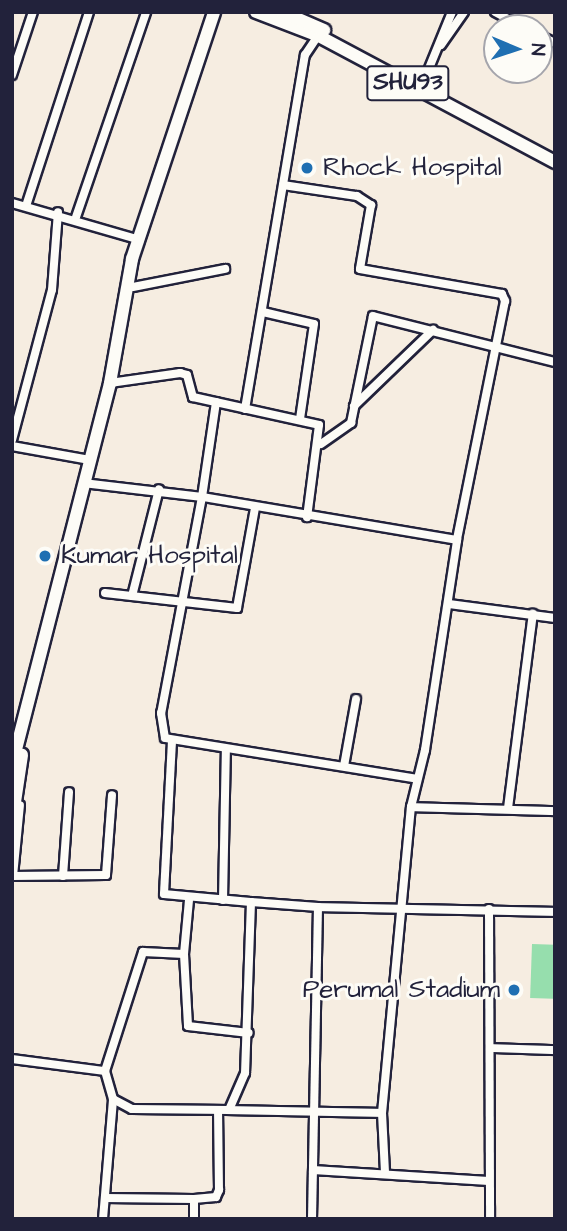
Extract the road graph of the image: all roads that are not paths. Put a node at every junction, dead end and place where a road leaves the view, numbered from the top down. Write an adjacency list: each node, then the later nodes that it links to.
1 (33, 12): 11 (street)
2 (89, 12): 17 (street)
3 (146, 12): 19 (street)
4 (214, 12): 20 (street)
5 (256, 12): 9 (street, SHU93)
6 (282, 12): 9 (street, SHU93)
7 (453, 12): 10 (street)
8 (464, 12): 10 (street)
9 (320, 33): 12 (street, SHU93); 14 (street, SHU93); 15 (street)
10 (441, 45): 12 (street)
11 (12, 75)
12 (423, 83): 13 (street, SHU93)
13 (555, 152)
14 (555, 162)
15 (283, 185): 23 (street); 25 (street)
16 (12, 203): 17 (street)
17 (26, 206): 18 (street)
18 (58, 212): 19 (street); 32 (street)
19 (76, 216): 20 (street)
20 (143, 241): 22 (street); 27 (street)
21 (225, 269): 22 (street)
22 (133, 287): 27 (street)
23 (263, 312): 30 (street); 31 (street)
24 (433, 330): 25 (street); 29 (street); 29 (street)
25 (498, 344): 26 (street); 41 (street)
26 (555, 362)
27 (113, 383): 28 (street); 35 (street); 36 (street)
28 (216, 402): 30 (street); 38 (street)
29 (354, 406): 33 (street)
30 (245, 409): 31 (street)
31 (300, 419): 33 (street)
32 (12, 440)
33 (321, 444): 40 (street)
34 (12, 446): 35 (street)
35 (90, 460): 36 (street)
36 (86, 483): 37 (street); 49 (street)
37 (159, 489): 38 (street); 43 (street)
38 (202, 497): 39 (street); 44 (street)
39 (255, 508): 40 (street); 44 (street)
40 (307, 517): 41 (street)
41 (457, 540): 45 (street)
42 (105, 593): 43 (street)
43 (132, 596): 44 (street)
44 (181, 604): 50 (street)
45 (449, 604): 46 (street); 54 (street)
46 (533, 614): 47 (street); 59 (street)
47 (555, 618)
48 (356, 699): 53 (street)
49 (22, 702): 52 (street); 61 (street)
50 (172, 741): 51 (street); 64 (street)
51 (226, 749): 53 (street); 65 (street)
52 (12, 765)
53 (344, 766): 54 (street)
54 (417, 779): 58 (street)
55 (22, 790): 62 (street)
56 (69, 792): 63 (street)
57 (112, 795): 63 (street)
58 (411, 807): 59 (street); 68 (street)
59 (508, 808): 60 (street)
60 (555, 811)
61 (12, 822)
62 (13, 876): 63 (street)
63 (63, 876)
64 (189, 900): 65 (street); 71 (street)
65 (223, 900): 66 (street)
66 (251, 902): 67 (street); 72 (street)
67 (318, 907): 68 (street); 80 (street)
68 (403, 908): 69 (street); 81 (street)
69 (489, 909): 70 (street); 73 (street)
70 (555, 912)
71 (184, 954): 72 (street); 76 (street)
72 (249, 1033): 78 (street)
73 (490, 1048): 74 (street); 84 (street)
74 (555, 1050)
75 (12, 1059): 76 (street)
76 (105, 1071): 77 (street)
77 (113, 1099): 79 (street); 85 (street)
78 (229, 1110): 79 (street); 80 (street)
79 (219, 1111): 86 (street)
80 (314, 1111): 81 (street); 82 (street)
81 (382, 1113): 83 (street)
82 (313, 1170): 83 (street); 89 (street)
83 (385, 1173): 84 (street)
84 (489, 1181): 90 (street)
85 (105, 1198): 86 (street); 87 (street)
86 (194, 1199): 88 (street)
87 (103, 1219)
88 (194, 1219)
89 (312, 1219)
90 (490, 1219)

